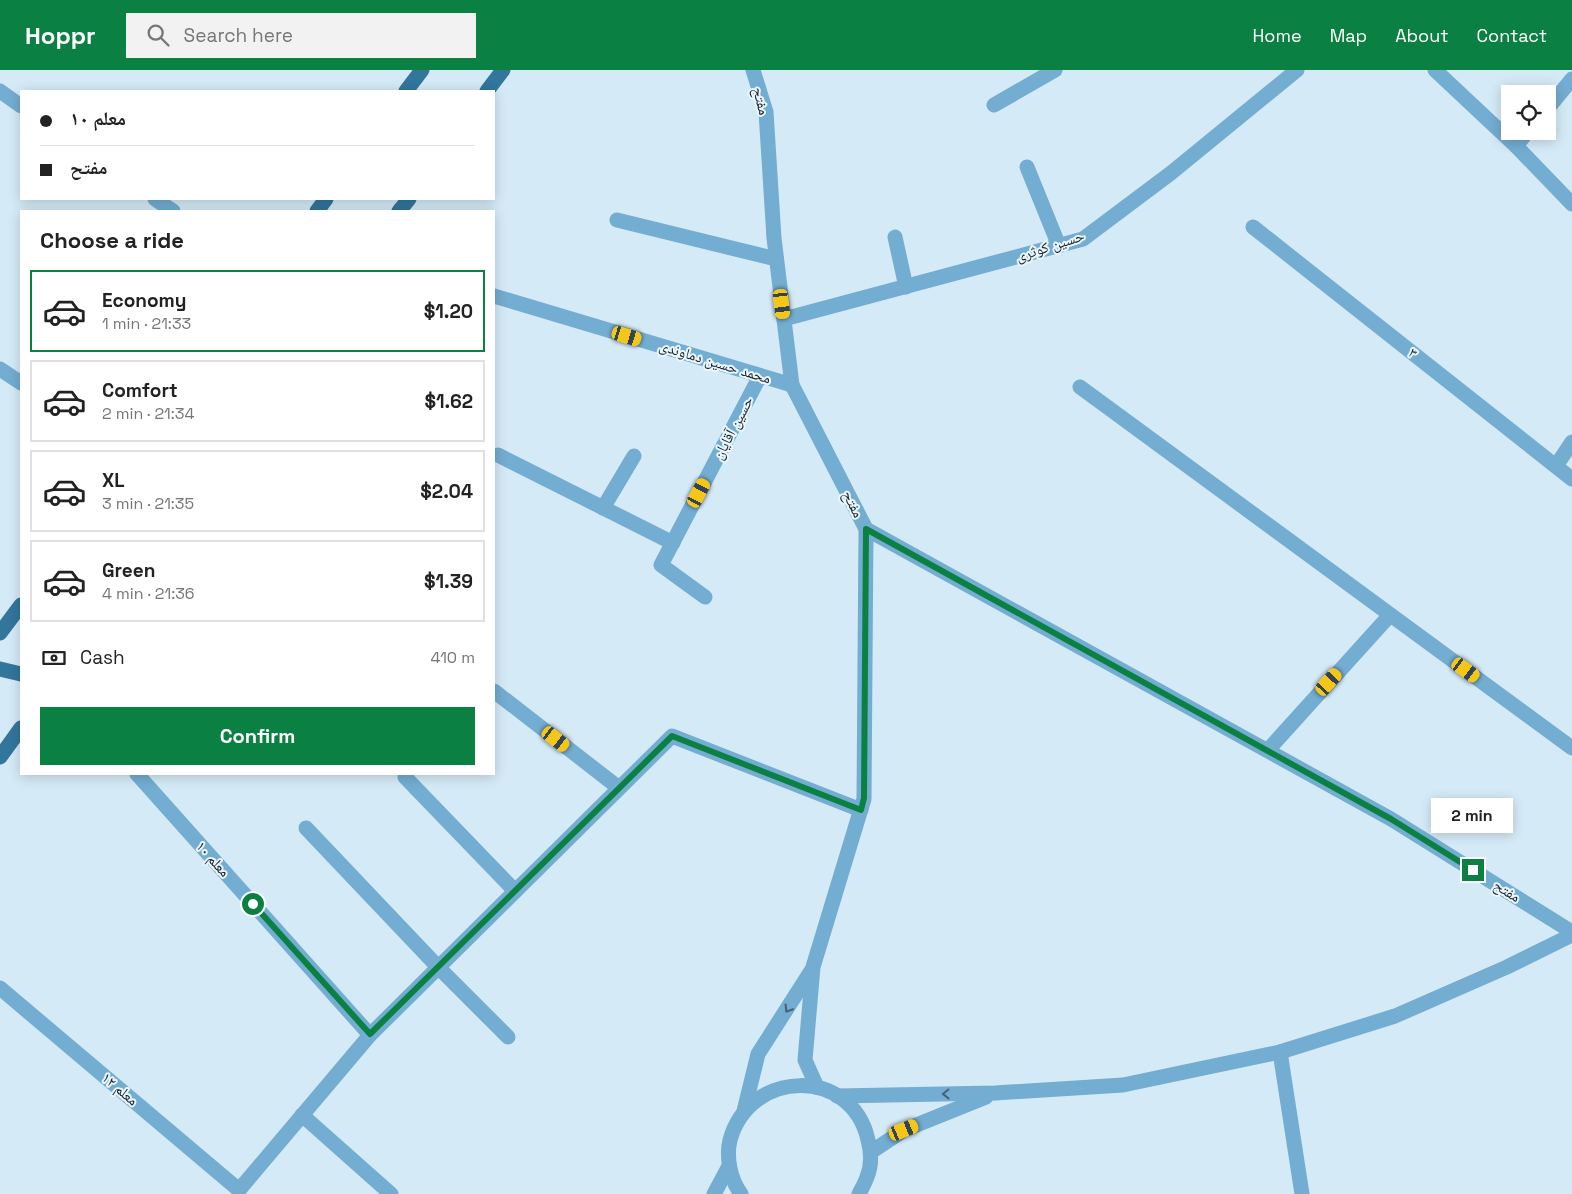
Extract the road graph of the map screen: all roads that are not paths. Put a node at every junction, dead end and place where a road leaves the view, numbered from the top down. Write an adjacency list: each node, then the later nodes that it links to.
1 (422, 70): 8 (main road)
2 (503, 70): 9 (main road)
3 (753, 70): 24 (street, مفتح)
4 (1055, 70): 13 (street)
5 (1297, 70): 23 (street, حسین کوثری)
6 (1435, 70): 15 (street)
7 (1572, 79): 11 (street)
8 (407, 90)
9 (488, 90)
10 (0, 91): 12 (street)
11 (1556, 98)
12 (20, 105)
13 (994, 105)
14 (1521, 140): 15 (street)
15 (1516, 146): 18 (street)
16 (1027, 167): 23 (street)
17 (157, 200): 19 (street)
18 (1572, 204)
19 (172, 210)
20 (617, 220): 24 (street)
21 (1253, 227): 36 (street, ۳)
22 (895, 237): 25 (street)
23 (1059, 246): 25 (street, حسین کوثری)
24 (776, 259): 27 (street, مفتح)
25 (906, 287): 27 (street, حسین کوثری)
26 (495, 296): 29 (street, محمد حسین دماوندی)
27 (784, 319): 31 (street, مفتح)
28 (0, 369): 30 (street)
29 (760, 376): 31 (street, محمد حسین دماوندی); 40 (street, حسین آقایان)
30 (20, 382)
31 (792, 386): 39 (street, مفتح)
32 (1080, 387): 43 (street)
33 (1572, 442): 36 (street)
34 (498, 455): 38 (street)
35 (634, 456): 38 (street)
36 (1556, 466): 37 (street, ۳)
37 (1572, 479)
38 (603, 508): 40 (street)
39 (866, 529): 50 (street, مفتح); 55 (street)
40 (673, 543): 41 (street, حسین آقایان)
41 (705, 597)
42 (20, 606): 44 (main road)
43 (1390, 615): 49 (street); 50 (street)
44 (0, 633)
45 (0, 669): 46 (main road)
46 (20, 674)
47 (495, 692): 54 (street)
48 (20, 729): 51 (main road)
49 (1572, 748)
50 (1268, 750): 58 (street, مفتح)
51 (0, 757)
52 (138, 775): 62 (street, معلم ۱۰)
53 (405, 778): 57 (street)
54 (619, 788): 55 (street); 57 (street)
55 (861, 810): 60 (street)
56 (306, 828): 59 (street)
57 (515, 891): 59 (street)
58 (1572, 933): 64 (street)
59 (438, 967): 62 (street); 63 (street)
60 (813, 967): 65 (street); 68 (street, one-way to 68)
61 (0, 988): 69 (street, معلم ۱۲)
62 (370, 1034): 69 (street)
63 (508, 1038)
64 (1280, 1052): 66 (street); 76 (street)
65 (817, 1087): 67 (street); 68 (street)
66 (995, 1093): 67 (street, one-way to 67); 70 (street)
67 (837, 1096): 70 (street)
68 (744, 1111): 71 (street)
69 (302, 1114): 72 (street)
70 (871, 1152): 75 (street)
71 (729, 1166): 73 (street); 74 (street)
72 (391, 1194)
73 (714, 1194)
74 (741, 1194)
75 (859, 1194)
76 (1302, 1194)

